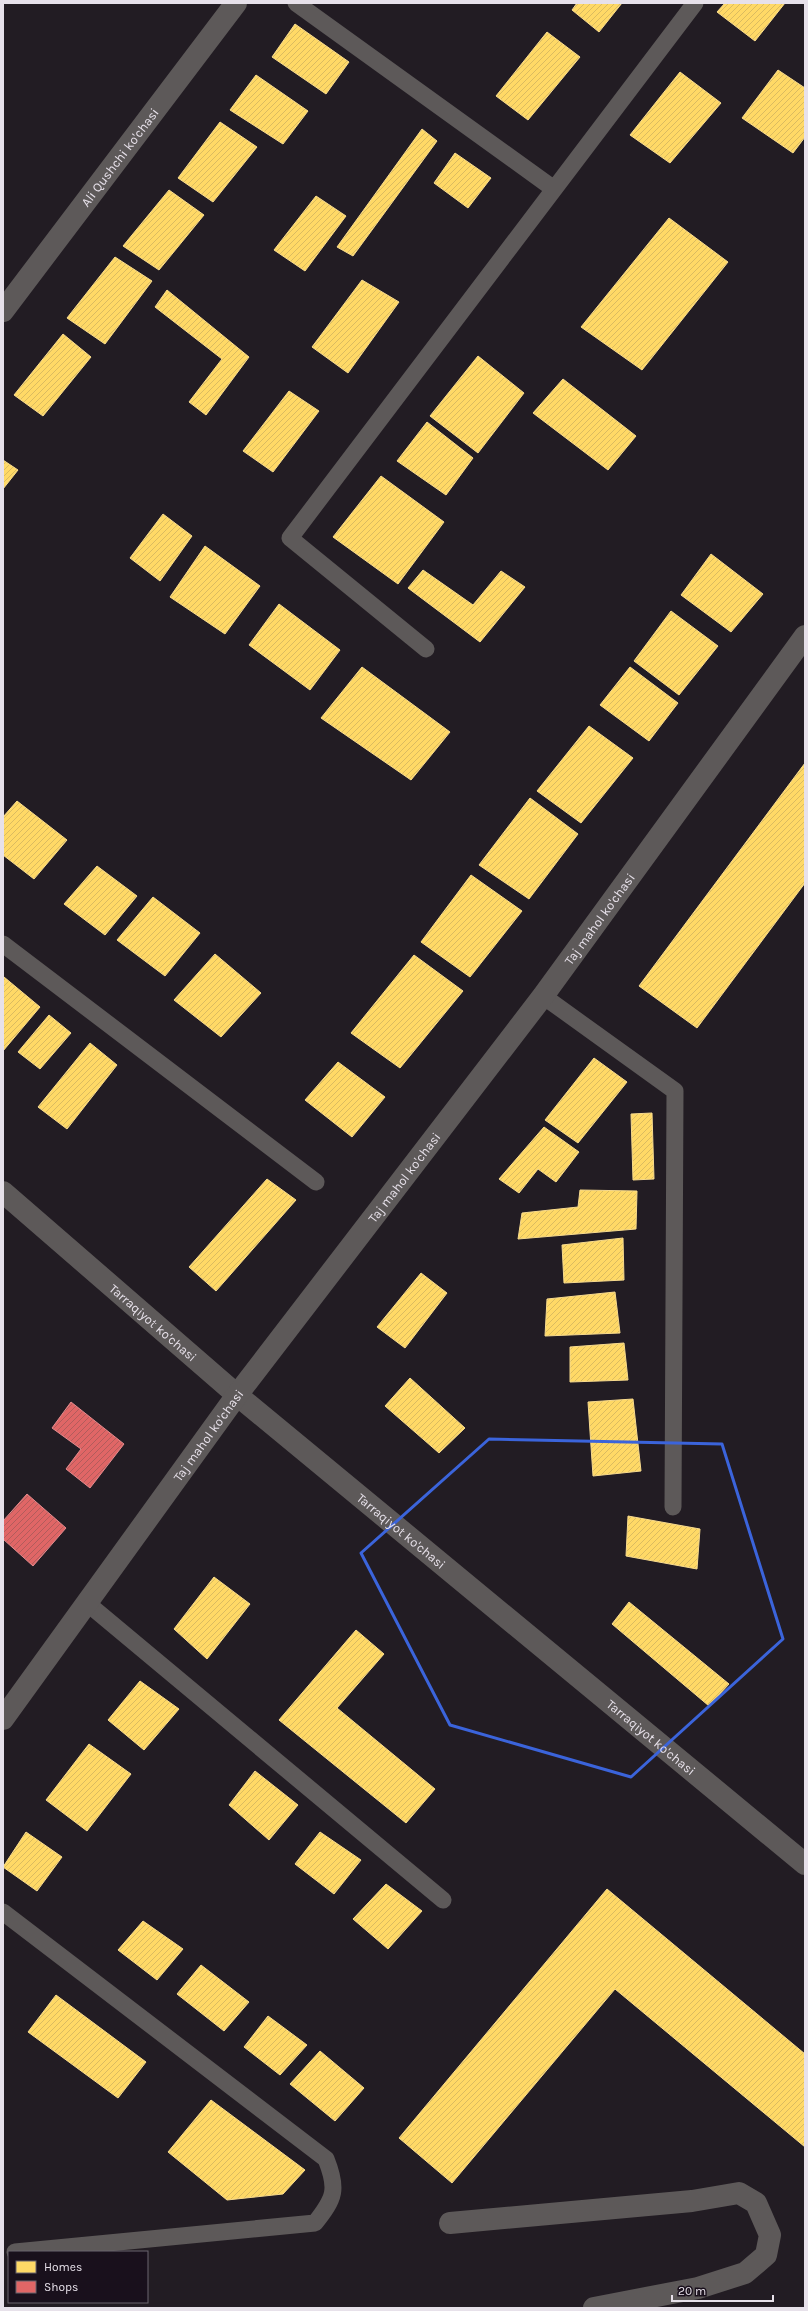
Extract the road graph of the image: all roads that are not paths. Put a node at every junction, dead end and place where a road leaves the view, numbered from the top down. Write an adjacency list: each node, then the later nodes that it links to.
1 (236, 3): 5 (street, Ali Qushchi ko'chasi)
2 (296, 3): 4 (lane)
3 (695, 3): 4 (lane)
4 (554, 189): 7 (lane)
5 (3, 311)
6 (805, 636): 9 (street, Taj mahol ko'chasi)
7 (426, 649)
8 (3, 944): 10 (lane)
9 (543, 996): 12 (street, Taj mahol ko'chasi); 13 (lane)
10 (316, 1182)
11 (3, 1192): 12 (street, Tarraqiyot ko'chasi)
12 (237, 1395): 14 (street, Taj mahol ko'chasi); 16 (street, Tarraqiyot ko'chasi)
13 (673, 1507)
14 (86, 1603): 15 (street, Taj mahol ko'chasi); 17 (lane)
15 (3, 1719)
16 (805, 1864)
17 (443, 1900)
18 (3, 1912): 20 (lane)
19 (450, 2223): 21 (street)
20 (23, 2251)
21 (594, 2308)

